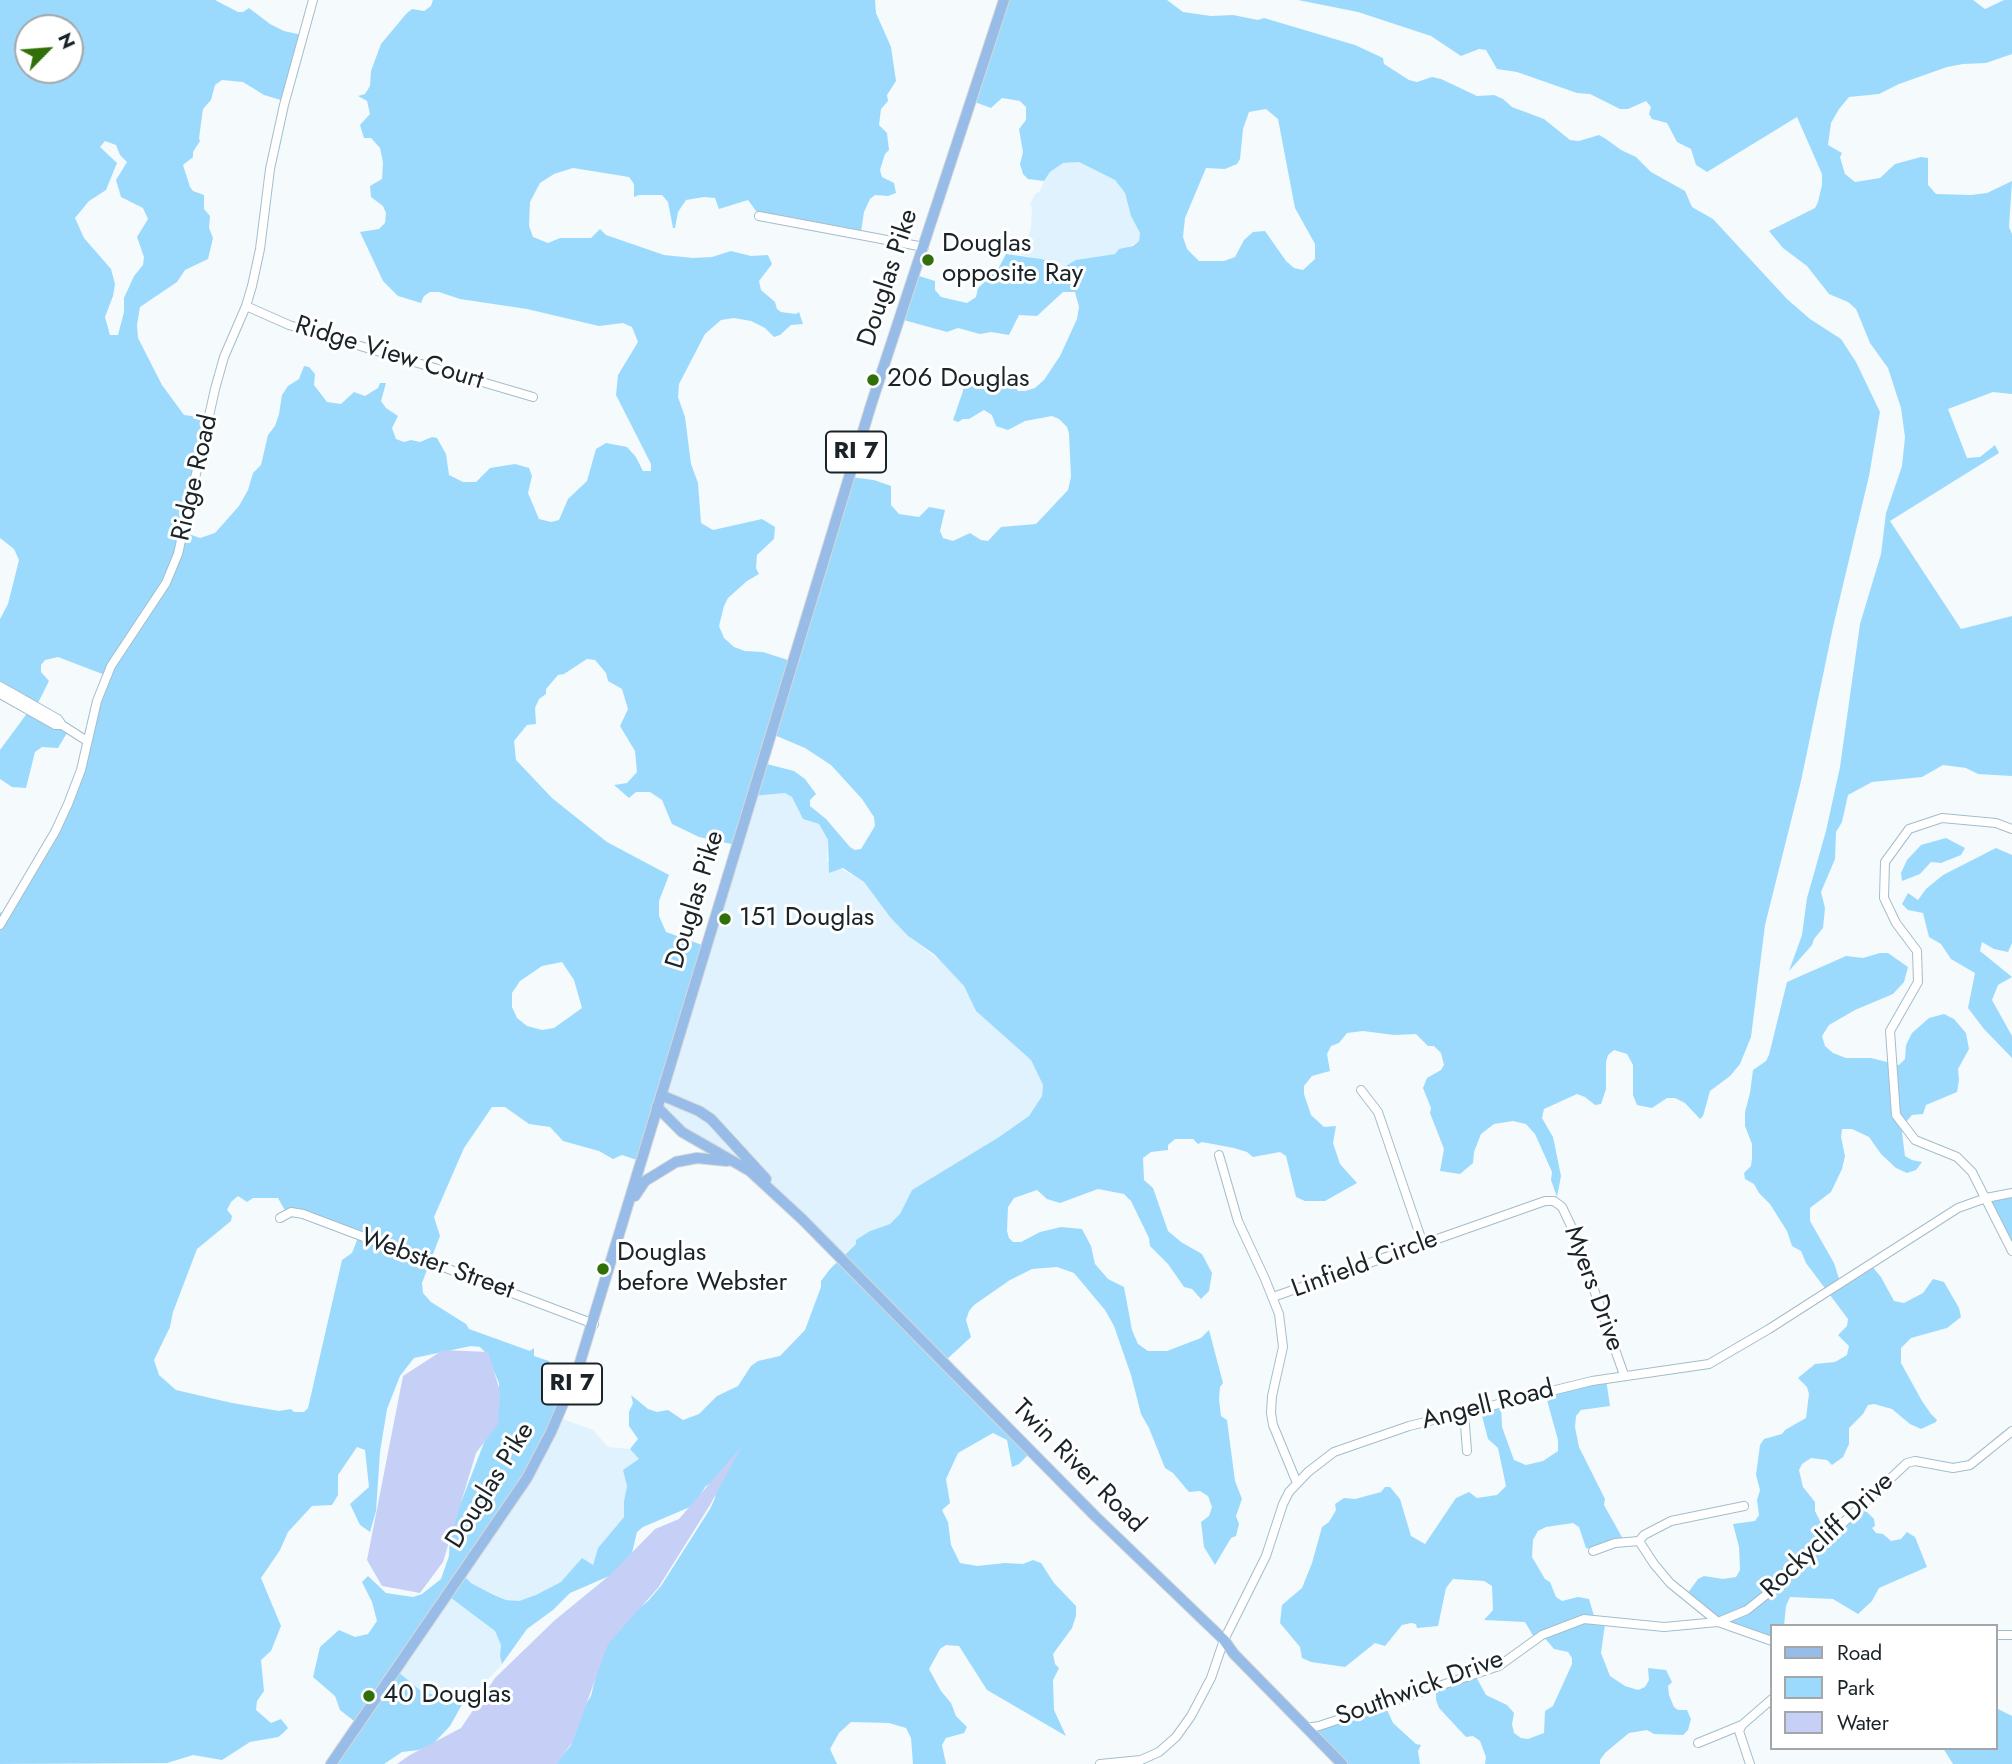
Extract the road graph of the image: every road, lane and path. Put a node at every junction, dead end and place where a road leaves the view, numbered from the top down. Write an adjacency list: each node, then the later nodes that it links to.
1 (313, 0): 5 (street, Ridge Road)
2 (1004, 0): 4 (main road, Douglas Pike / RI 7)
3 (759, 216): 4 (street)
4 (924, 247): 14 (main road, Douglas Pike / RI 7)
5 (246, 306): 6 (street, Ridge View Court); 10 (street, Ridge Road)
6 (533, 397)
7 (0, 686): 9 (street)
8 (0, 694): 9 (street)
9 (62, 725): 10 (street)
10 (87, 741): 12 (street, Ridge Road)
11 (2012, 829): 19 (street)
12 (0, 925)
13 (1361, 1090): 24 (street)
14 (662, 1095): 15 (main road, Douglas Pike / RI 7); 20 (main road, Twin River Road)
15 (657, 1107): 17 (main road, Twin River Road); 22 (main road, Douglas Pike / RI 7)
16 (1219, 1155): 26 (street)
17 (743, 1166): 20 (main road, Twin River Road); 22 (main road)
18 (2012, 1193): 19 (street, Angell Road)
19 (1986, 1198): 25 (street); 28 (street, Angell Road)
20 (783, 1200): 37 (main road, Twin River Road)
21 (1559, 1204): 24 (street, Linfield Circle); 28 (street, Myers Drive)
22 (626, 1214): 27 (main road, Douglas Pike / RI 7)
23 (280, 1218): 27 (street, Webster Street)
24 (1423, 1244): 26 (street, Linfield Circle)
25 (2012, 1251)
26 (1273, 1297): 32 (street, Linfield Circle)
27 (594, 1324): 43 (main road, Douglas Pike / RI 7)
28 (1624, 1375): 29 (street, Angell Road)
29 (1464, 1412): 31 (street); 32 (street, Angell Road)
30 (2012, 1431): 36 (street, Rockycliff Drive)
31 (1467, 1451)
32 (1297, 1483): 37 (street, Angell Road)
33 (1744, 1506): 34 (street)
34 (1639, 1541): 35 (street); 36 (street)
35 (1593, 1550)
36 (1718, 1622): 38 (street, Southwick Drive); 41 (street, Southwick Drive)
37 (1224, 1640): 41 (main road, Twin River Road); 44 (street, Angell Road)
38 (1770, 1640)
39 (1770, 1701): 40 (street)
40 (1742, 1726): 42 (street); 46 (street)
41 (1306, 1728): 45 (main road, Twin River Road)
42 (1698, 1743)
43 (331, 1764)
44 (1100, 1764)
45 (1342, 1764)
46 (1751, 1764)

